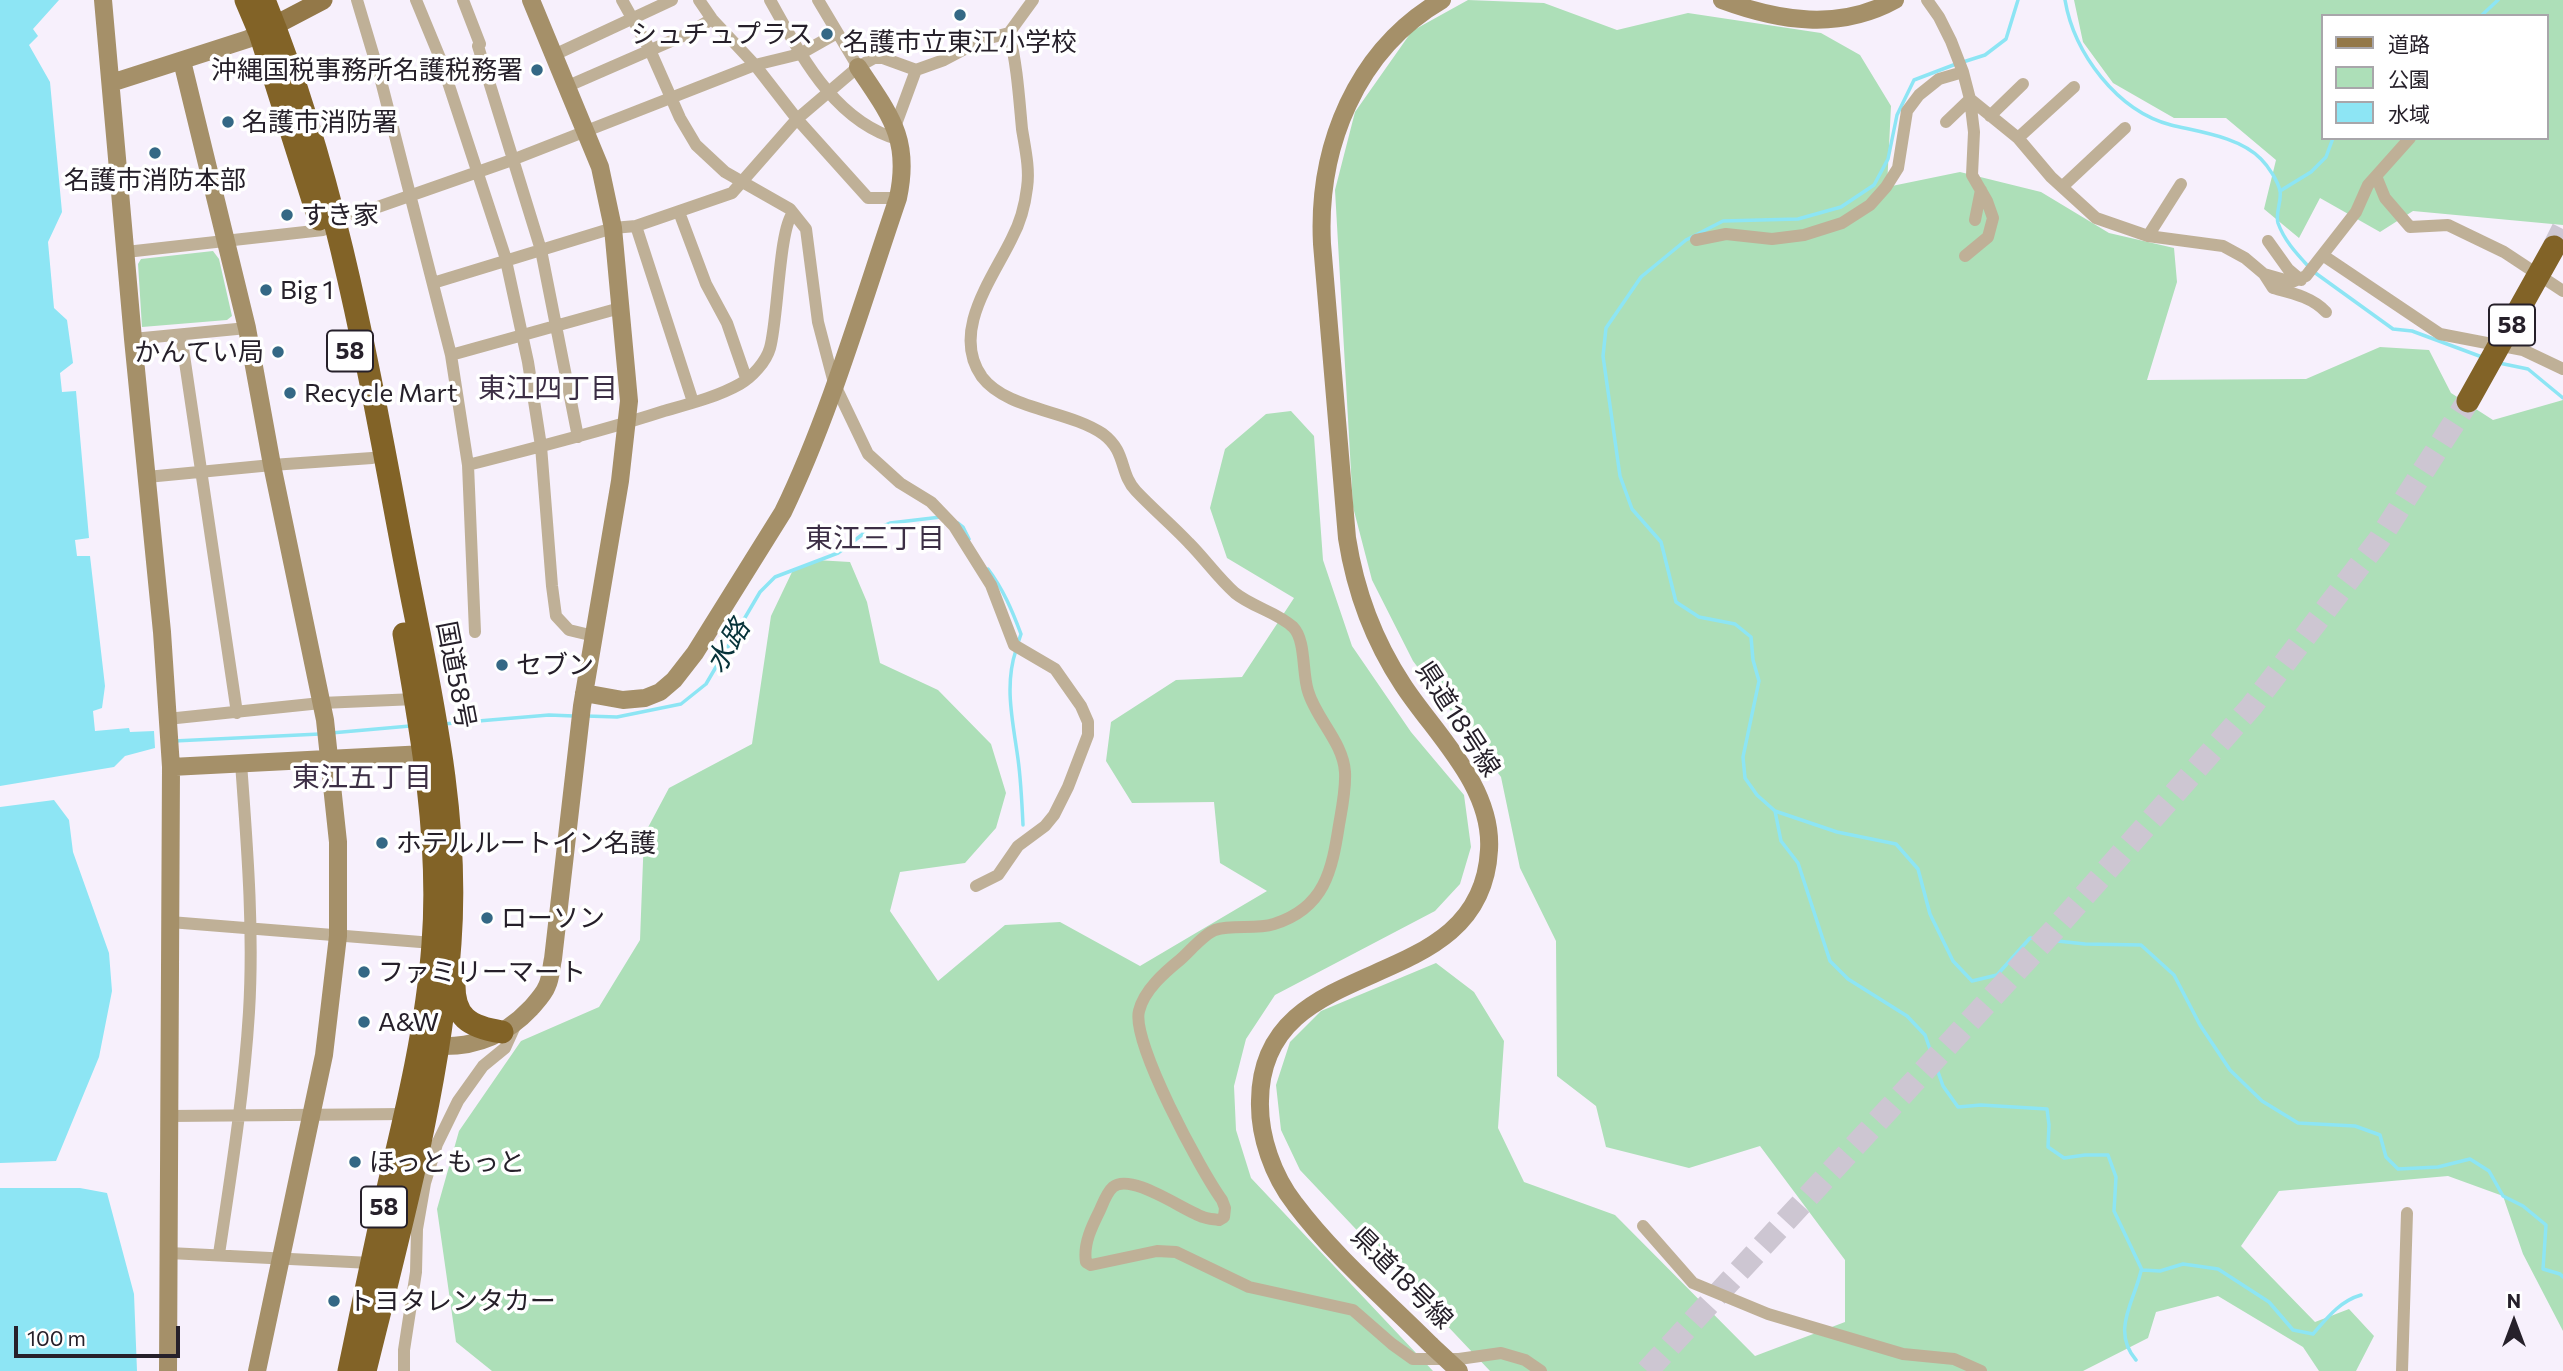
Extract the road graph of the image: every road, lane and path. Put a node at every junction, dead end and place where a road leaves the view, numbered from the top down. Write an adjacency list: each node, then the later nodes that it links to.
1 (103, 0): 32 (street)
2 (246, 0): 21 (highway, 国道58号 / 58)
3 (264, 0): 21 (highway, 国道58号 / 58)
4 (323, 0): 21 (main road)
5 (357, 0): 54 (street)
6 (416, 0): 48 (street)
7 (463, 0): 47 (street)
8 (531, 0): 26 (street)
9 (622, 0): 19 (street)
10 (673, 0): 19 (street)
11 (699, 0): 20 (street)
12 (770, 0): 25 (street)
13 (818, 0): 22 (street)
14 (1033, 0): 23 (street)
15 (1442, 0): 130 (street, 県道18号線, bridge)
16 (1722, 0): 17 (street)
17 (1895, 0)
18 (1927, 0): 31 (street)
19 (633, 19): 24 (street); 26 (street)
20 (712, 19): 24 (street); 28 (street)
21 (267, 30): 27 (street); 62 (highway, 国道58号 / 58); 101 (highway, 国道58号 / 58)
22 (837, 33): 25 (street); 29 (street)
23 (1009, 33): 30 (street); 131 (street)
24 (650, 50): 34 (street); 37 (street)
25 (800, 54): 28 (street); 36 (street)
26 (554, 55): 34 (street)
27 (183, 61): 32 (street); 65 (street)
28 (755, 65): 37 (street); 40 (street)
29 (858, 67): 30 (street); 36 (street); 44 (street)
30 (916, 70): 44 (street)
31 (1963, 71): 38 (street); 64 (street)
32 (111, 83): 69 (street)
33 (2023, 84): 39 (street)
34 (568, 86): 43 (street)
35 (2074, 87): 45 (street)
36 (828, 92): 40 (street); 44 (street)
37 (671, 97): 43 (street); 50 (street)
38 (1970, 99): 39 (street); 41 (street); 53 (street)
39 (1990, 116): 45 (street)
40 (797, 119): 50 (street); 55 (street)
41 (1946, 122)
42 (2125, 128): 52 (street)
43 (586, 130): 47 (street); 61 (street)
44 (897, 134): 55 (street)
45 (2018, 138): 52 (street)
46 (2408, 140): 49 (street)
47 (512, 160): 48 (street); 68 (street)
48 (477, 173): 54 (street); 72 (street)
49 (2376, 176): 71 (street); 76 (street)
50 (743, 182): 56 (street); 57 (street)
51 (2181, 184): 63 (street)
52 (2062, 187): 63 (street)
53 (1980, 190): 59 (street); 70 (street)
54 (411, 197): 58 (street); 75 (street)
55 (898, 198): 87 (street)
56 (679, 212): 60 (street); 86 (street)
57 (793, 213): 86 (street); 87 (street)
58 (355, 215)
59 (1975, 220)
60 (636, 226): 61 (street); 89 (street)
61 (613, 228): 68 (street); 77 (street)
62 (323, 230): 65 (street); 93 (highway, 国道58号 / 58)
63 (2148, 236): 73 (street)
64 (1696, 240)
65 (225, 241): 69 (street); 80 (street)
66 (2268, 241): 74 (street)
67 (2554, 247): 88 (highway, 58, bridge)
68 (541, 250): 72 (street); 79 (street)
69 (126, 252): 83 (street)
70 (1965, 256)
71 (2321, 259): 74 (street); 85 (street)
72 (506, 261): 75 (street); 82 (street)
73 (2264, 274): 74 (street); 78 (street)
74 (2304, 278)
75 (433, 283): 84 (street)
76 (2563, 291)
77 (620, 308): 79 (street); 90 (street)
78 (2326, 312)
79 (556, 327): 82 (street); 91 (street)
80 (247, 328): 81 (street); 94 (street)
81 (181, 335): 83 (street); 96 (street)
82 (522, 336): 84 (street); 92 (street)
83 (133, 339): 97 (street)
84 (452, 355): 95 (street)
85 (2563, 369)
86 (746, 378): 89 (street)
87 (834, 383): 100 (street); 108 (street)
88 (2468, 401)
89 (693, 402): 90 (street)
90 (628, 424): 91 (street); 99 (street)
91 (578, 437): 92 (street)
92 (541, 446): 95 (street); 99 (street)
93 (372, 458): 94 (street); 101 (highway, 国道58号 / 58)
94 (272, 465): 96 (street); 102 (street)
95 (468, 465): 98 (street)
96 (201, 473): 97 (street); 103 (street)
97 (147, 477): 104 (street)
98 (475, 632)
99 (594, 636): 100 (street)
100 (583, 700): 113 (street)
101 (423, 707): 102 (street); 105 (highway, 国道58号 / 58)
102 (323, 712): 103 (street); 106 (street)
103 (237, 713): 104 (street)
104 (169, 742): 107 (street); 109 (street)
105 (429, 743): 106 (street); 112 (highway, 国道58号 / 58)
106 (328, 751): 107 (street); 111 (street)
107 (241, 763): 110 (street)
108 (976, 886)
109 (170, 922): 110 (street); 117 (street)
110 (250, 928): 111 (street); 118 (street)
111 (338, 936): 112 (street); 115 (street)
112 (442, 942): 113 (highway); 114 (highway, 国道58号 / 58)
113 (509, 1028): 114 (street); 125 (street)
114 (428, 1045): 116 (highway, 国道58号 / 58); 129 (highway, 国道58号 / 58)
115 (313, 1114): 116 (street); 118 (street); 123 (street)
116 (406, 1114): 124 (highway, 国道58号 / 58)
117 (170, 1116): 118 (street); 121 (street)
118 (239, 1116): 122 (street)
119 (2407, 1213): 133 (street)
120 (1643, 1226): 132 (street)
121 (169, 1253): 122 (street); 126 (street)
122 (219, 1254): 123 (street)
123 (283, 1258): 124 (street); 127 (street)
124 (371, 1264): 128 (highway, 国道58号 / 58)
125 (406, 1368)
126 (168, 1371)
127 (257, 1371)
128 (349, 1371)
129 (365, 1371)
130 (1459, 1371)
131 (1541, 1371)
132 (1982, 1371)
133 (2402, 1371)

